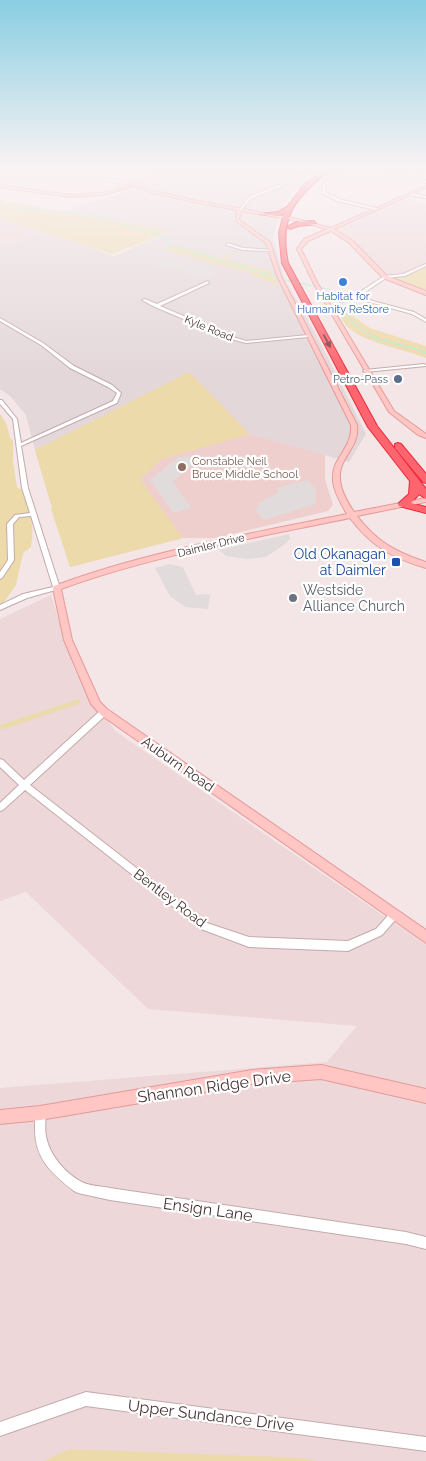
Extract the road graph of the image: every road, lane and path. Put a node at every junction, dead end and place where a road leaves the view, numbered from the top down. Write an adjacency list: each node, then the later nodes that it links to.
1 (262, 237): 6 (street)
2 (289, 237): 10 (highway)
3 (312, 237): 20 (street)
4 (344, 237): 8 (street)
5 (227, 244): 6 (street)
6 (271, 250): 18 (street)
7 (426, 265): 8 (street)
8 (385, 278): 11 (street); 12 (street)
9 (208, 282): 15 (street)
10 (299, 282): 24 (highway); 25 (highway, one-way to 25)
11 (426, 293)
12 (355, 297): 14 (street); 17 (street)
13 (144, 300): 15 (street, Kyle Road)
14 (342, 301)
15 (156, 306): 18 (street, Kyle Road)
16 (0, 319): 23 (street)
17 (426, 321)
18 (308, 336): 26 (street)
19 (424, 365): 20 (street)
20 (365, 370): 22 (street)
21 (0, 401): 23 (street, Auburn Road)
22 (426, 436)
23 (18, 446): 31 (street, Auburn Road)
24 (426, 480)
25 (414, 482): 27 (highway); 28 (highway)
26 (341, 496): 29 (street); 32 (street)
27 (426, 498): 28 (street, Daimler Drive)
28 (403, 504): 29 (street, Daimler Drive); 30 (highway)
29 (373, 510): 32 (street, Daimler Drive)
30 (426, 510)
31 (32, 514): 34 (street); 35 (street, Auburn Road)
32 (352, 514): 33 (street); 35 (street, Daimler Drive)
33 (426, 565)
34 (0, 577)
35 (57, 588): 36 (street, Daimler Drive); 37 (street, Auburn Road)
36 (0, 608)
37 (104, 712): 39 (street); 41 (street, Auburn Road)
38 (0, 762): 39 (street, Bentley Road)
39 (25, 786): 40 (street); 41 (street, Bentley Road)
40 (0, 808)
41 (394, 915): 42 (street, Auburn Road)
42 (426, 936)
43 (426, 1096): 44 (street, Shannon Ridge Drive)
44 (40, 1113): 45 (street, Shannon Ridge Drive); 46 (street, Ensign Lane)
45 (0, 1117)
46 (426, 1243)
47 (0, 1429): 48 (street, Upper Sundance Drive)
48 (426, 1444)

